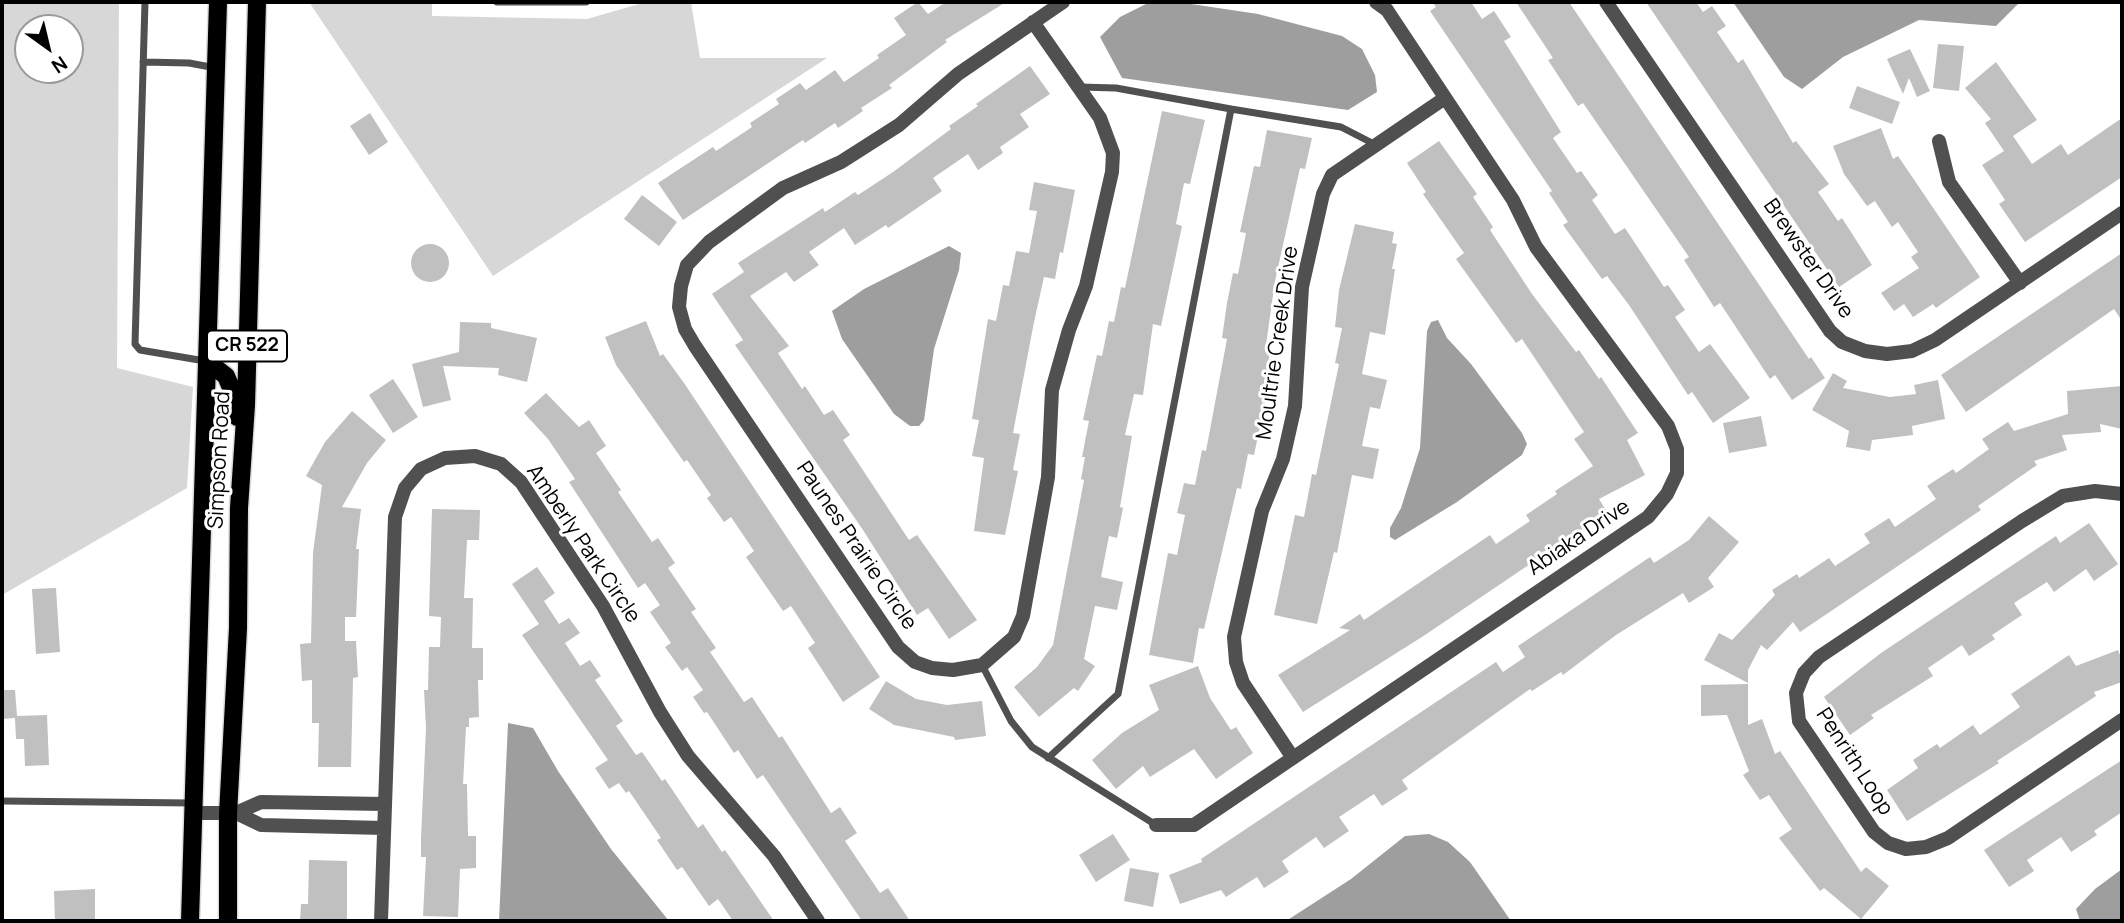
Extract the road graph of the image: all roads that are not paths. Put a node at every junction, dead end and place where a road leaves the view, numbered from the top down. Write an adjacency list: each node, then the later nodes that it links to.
1 (145, 2): 10 (lane)
2 (218, 2): 11 (main road, Simpson Road / CR 522)
3 (257, 2): 21 (main road, Simpson Road / CR 522)
4 (496, 2): 5 (lane)
5 (586, 2)
6 (1063, 2): 9 (street, Paunes Prairie Circle)
7 (1377, 2): 13 (street, Abiaka Drive)
8 (1606, 2): 18 (street, Brewster Drive)
9 (1034, 22): 12 (street); 22 (street, Paunes Prairie Circle)
10 (144, 62): 11 (lane); 19 (lane)
11 (216, 68): 19 (main road, Simpson Road / CR 522)
12 (1079, 87): 14 (lane); 22 (street)
13 (1445, 98): 16 (street, Moultrie Creek Drive); 25 (street, Abiaka Drive)
14 (1231, 109): 16 (lane); 24 (lane)
15 (1939, 141): 18 (street)
16 (1376, 145): 25 (street, Moultrie Creek Drive)
17 (2122, 214): 18 (street, Brewster Drive)
18 (2020, 283)
19 (208, 362): 21 (main road); 28 (main road, Simpson Road / CR 522)
20 (2122, 494): 23 (street, Penrith Loop)
21 (239, 508): 29 (main road, Simpson Road / CR 522)
22 (982, 664): 24 (lane)
23 (2122, 720)
24 (1048, 758): 30 (lane)
25 (1293, 758): 30 (street, Abiaka Drive)
26 (2, 801): 28 (lane)
27 (385, 804): 29 (street); 31 (street, Amberly Park Circle); 35 (street, Amberly Park Circle)
28 (193, 808): 29 (street); 32 (main road, Simpson Road / CR 522)
29 (232, 814): 31 (street); 33 (main road, Simpson Road / CR 522)
30 (1156, 825)
31 (384, 828): 34 (street, Amberly Park Circle)
32 (190, 921)
33 (228, 921)
34 (381, 921)
35 (818, 921)

